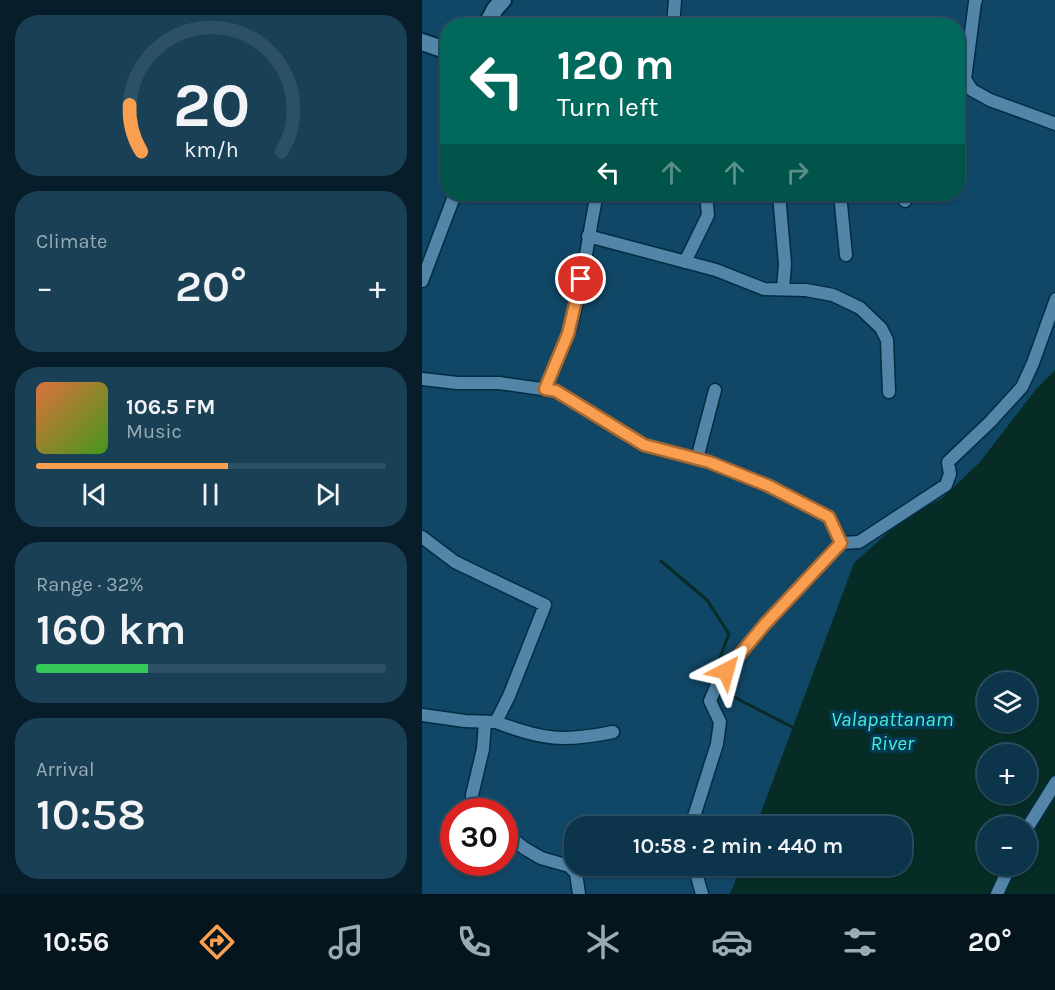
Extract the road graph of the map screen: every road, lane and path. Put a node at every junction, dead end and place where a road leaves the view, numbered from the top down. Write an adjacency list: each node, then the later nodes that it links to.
1 (503, 0): 4 (main road)
2 (676, 0): 5 (street)
3 (976, 0): 8 (street)
4 (490, 18)
5 (674, 18)
6 (422, 42): 7 (main road)
7 (440, 48)
8 (965, 57)
9 (965, 82): 10 (street)
10 (1055, 124)
11 (452, 201): 19 (street)
12 (596, 201): 16 (street)
13 (707, 201): 18 (street)
14 (780, 201): 20 (street)
15 (841, 201): 17 (street)
16 (588, 236): 18 (street); 23 (street)
17 (846, 255)
18 (685, 262): 20 (street)
19 (422, 280)
20 (783, 289): 25 (street)
21 (1055, 299): 28 (street)
22 (422, 379): 23 (street)
23 (545, 389): 26 (street)
24 (715, 390): 26 (street)
25 (889, 392)
26 (697, 459): 28 (street)
27 (422, 537): 32 (street)
28 (841, 543): 29 (street)
29 (726, 671)
30 (718, 682): 36 (street)
31 (422, 715): 32 (street)
32 (490, 722): 33 (street); 35 (street)
33 (613, 732)
34 (1055, 782): 37 (street)
35 (472, 798)
36 (693, 816)
37 (1035, 816)
38 (518, 843): 41 (street)
39 (697, 876): 42 (street)
40 (1005, 876): 43 (street)
41 (579, 894)
42 (702, 894)
43 (997, 894)

